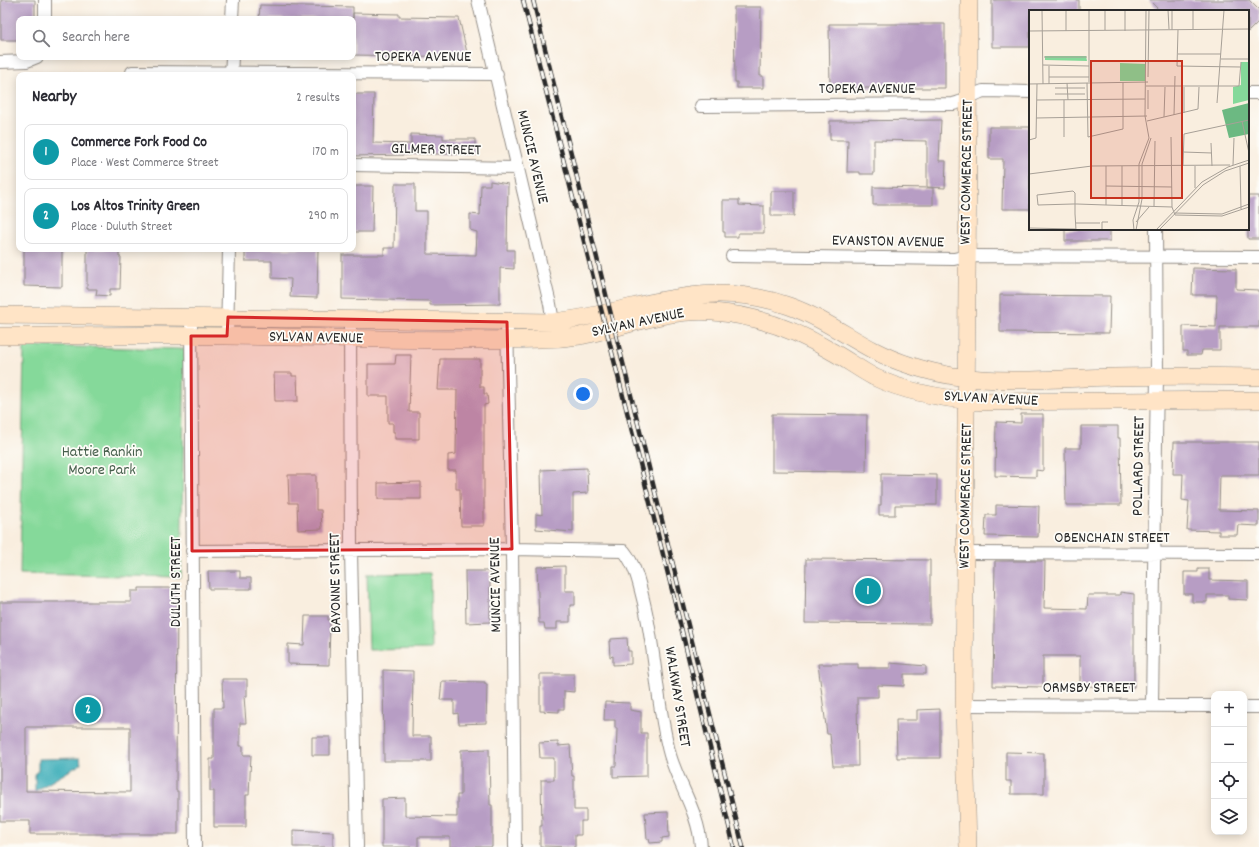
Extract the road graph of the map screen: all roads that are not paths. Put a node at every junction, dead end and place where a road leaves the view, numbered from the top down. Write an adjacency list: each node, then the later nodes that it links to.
1 (45, 0): 5 (street)
2 (233, 0): 6 (street)
3 (478, 0): 12 (street, MUNCIE AVENUE)
4 (969, 0): 16 (main road, WEST COMMERCE STREET)
5 (45, 16)
6 (232, 16)
7 (21, 60): 9 (street)
8 (232, 60): 10 (street)
9 (0, 62)
10 (231, 72)
11 (356, 73): 12 (street, TOPEKA AVENUE)
12 (497, 74): 19 (street, MUNCIE AVENUE)
13 (1029, 92): 16 (street, TOPEKA AVENUE)
14 (1249, 93): 15 (street)
15 (1259, 94)
16 (968, 99): 17 (street, TOPEKA AVENUE); 23 (main road, WEST COMMERCE STREET)
17 (701, 106)
18 (356, 165): 19 (street, GILMER STREET)
19 (518, 168): 31 (street, MUNCIE AVENUE)
20 (1156, 230): 24 (street, POLLARD STREET)
21 (228, 252): 28 (street)
22 (732, 256): 23 (street, EVANSTON AVENUE)
23 (967, 256): 24 (street, EVANSTON AVENUE); 39 (main road, WEST COMMERCE STREET)
24 (1156, 256): 25 (street, EVANSTON AVENUE); 37 (street, POLLARD STREET)
25 (1259, 257)
26 (0, 316): 27 (main road, SYLVAN AVENUE)
27 (191, 317): 28 (main road, SYLVAN AVENUE); 33 (street, DULUTH STREET)
28 (228, 317): 29 (main road, SYLVAN AVENUE); 34 (street)
29 (350, 319): 30 (main road, SYLVAN AVENUE); 35 (street, BAYONNE STREET)
30 (506, 322): 31 (main road, SYLVAN AVENUE); 36 (street, MUNCIE AVENUE)
31 (553, 322): 39 (main road, SYLVAN AVENUE)
32 (0, 336): 33 (main road, SYLVAN AVENUE)
33 (191, 336): 34 (main road, SYLVAN AVENUE); 45 (street, DULUTH STREET)
34 (227, 336): 35 (main road, SYLVAN AVENUE)
35 (350, 339): 36 (main road, SYLVAN AVENUE); 44 (street, BAYONNE STREET)
36 (506, 340): 41 (main road, SYLVAN AVENUE); 43 (street, MUNCIE AVENUE)
37 (1157, 376): 38 (main road, SYLVAN AVENUE); 39 (main road, SYLVAN AVENUE); 42 (street, POLLARD STREET)
38 (1259, 377)
39 (967, 378): 41 (main road, WEST COMMERCE STREET)
40 (1259, 400): 42 (main road, SYLVAN AVENUE)
41 (967, 401): 42 (main road, SYLVAN AVENUE); 46 (main road, WEST COMMERCE STREET)
42 (1156, 401): 47 (street, POLLARD STREET)
43 (512, 549): 44 (street); 56 (street, MUNCIE AVENUE); 57 (street, WALKWAY STREET)
44 (351, 550): 45 (street); 55 (street, BAYONNE STREET)
45 (192, 551): 54 (street, DULUTH STREET)
46 (966, 553): 47 (street, OBENCHAIN STREET); 50 (main road, WEST COMMERCE STREET)
47 (1154, 554): 48 (street, OBENCHAIN STREET); 49 (street, POLLARD STREET)
48 (1259, 554)
49 (1152, 704): 50 (street, ORMSBY STREET); 51 (street, ORMSBY STREET)
50 (964, 705): 58 (main road, WEST COMMERCE STREET)
51 (1211, 706)
52 (1247, 706): 53 (street)
53 (1259, 707)
54 (195, 847)
55 (356, 847)
56 (515, 847)
57 (701, 847)
58 (968, 847)

